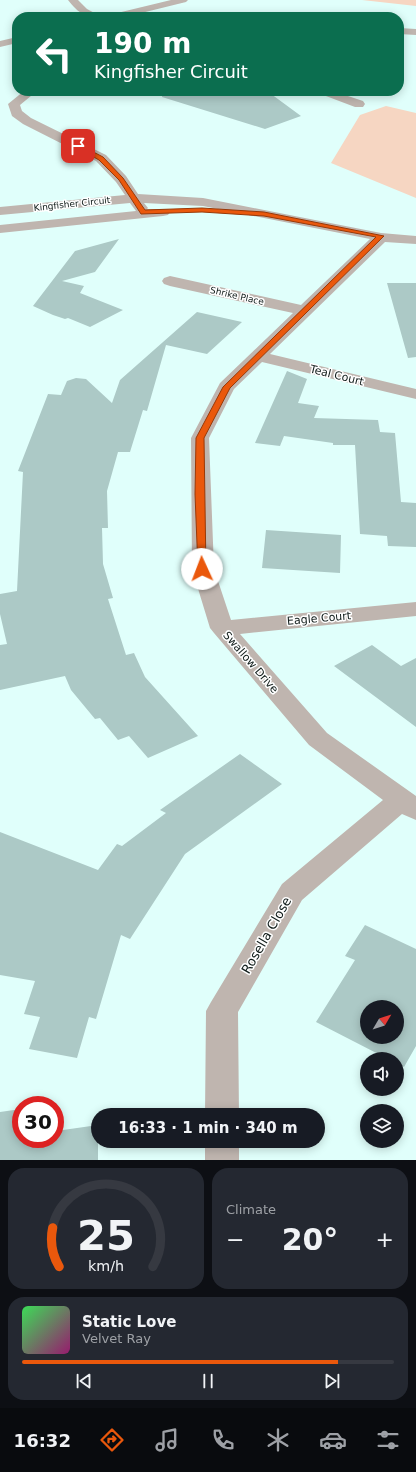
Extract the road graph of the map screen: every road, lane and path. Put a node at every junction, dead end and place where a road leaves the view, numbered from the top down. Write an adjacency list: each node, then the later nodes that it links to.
1 (73, 0): 3 (street)
2 (183, 0): 4 (street)
3 (86, 12)
4 (134, 12)
5 (404, 31): 6 (street)
6 (416, 32)
7 (12, 41): 8 (street)
8 (0, 44)
9 (24, 96): 12 (street)
10 (336, 96): 11 (street)
11 (359, 104)
12 (134, 198): 13 (street, Kingfisher Circuit); 14 (street); 15 (street, Kingfisher Circuit)
13 (0, 211)
14 (143, 212): 15 (street, Kingfisher Circuit); 16 (street, Kingfisher Circuit)
15 (264, 214): 17 (street, Kingfisher Circuit)
16 (0, 229)
17 (381, 236): 18 (street, Kingfisher Circuit); 20 (street, Swallow Drive)
18 (416, 240)
19 (170, 281): 20 (street, Shrike Place)
20 (305, 311): 21 (street, Swallow Drive)
21 (259, 356): 22 (street, Teal Court); 24 (street, Swallow Drive)
22 (416, 394)
23 (416, 609): 24 (street, Eagle Court)
24 (222, 628): 25 (street, Swallow Drive)
25 (408, 805): 26 (street, Rosella Close)
26 (222, 1108)
27 (222, 1148): 28 (street)
28 (222, 1160)

